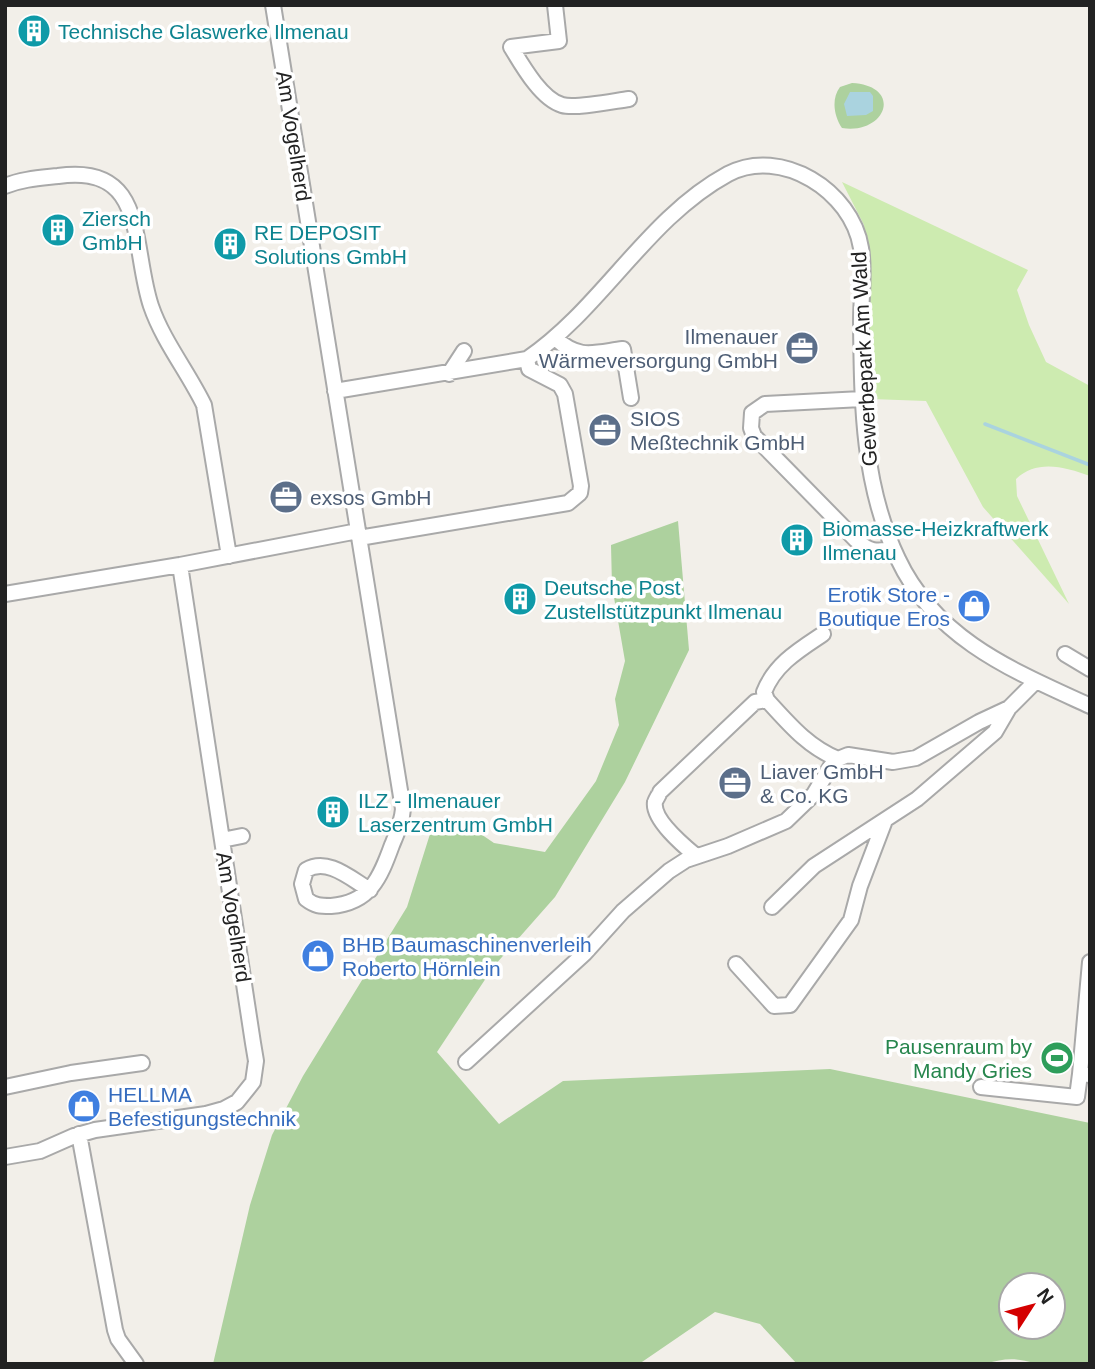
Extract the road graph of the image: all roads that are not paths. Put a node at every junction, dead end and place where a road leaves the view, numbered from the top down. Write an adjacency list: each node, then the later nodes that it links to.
1 (273, 5): 9 (street, Am Vogelherd)
2 (555, 5): 3 (street)
3 (629, 99)
4 (5, 186): 14 (street)
5 (555, 338): 7 (street); 10 (street); 11 (street, Gewerbepark Am Wald)
6 (464, 351): 8 (street)
7 (527, 359): 8 (street); 12 (street)
8 (449, 373): 9 (street)
9 (335, 391): 12 (street, Am Vogelherd)
10 (631, 398)
11 (862, 399): 13 (street, Gewerbepark Am Wald); 13 (street)
12 (358, 534): 14 (street); 29 (street, Am Vogelherd)
13 (893, 548): 20 (street, Gewerbepark Am Wald)
14 (229, 556): 15 (street)
15 (180, 565): 16 (street); 27 (street, Am Vogelherd)
16 (5, 594)
17 (823, 634): 21 (street)
18 (1065, 654): 19 (street)
19 (1090, 669)
20 (1036, 681): 22 (street, Gewerbepark Am Wald); 23 (street)
21 (767, 700): 24 (street); 28 (street)
22 (1090, 706)
23 (1009, 708): 24 (street); 25 (street)
24 (838, 759): 28 (street)
25 (884, 823): 30 (street); 32 (street)
26 (242, 836): 27 (street)
27 (222, 840): 38 (street, Am Vogelherd)
28 (696, 856): 33 (street)
29 (370, 890)
30 (772, 907)
31 (1090, 962): 35 (street)
32 (736, 964)
33 (466, 1062)
34 (142, 1063): 36 (street)
35 (1085, 1075): 37 (street)
36 (5, 1087)
37 (981, 1087)
38 (79, 1134): 39 (street, Am Vogelherd); 40 (street)
39 (5, 1157)
40 (133, 1362)

